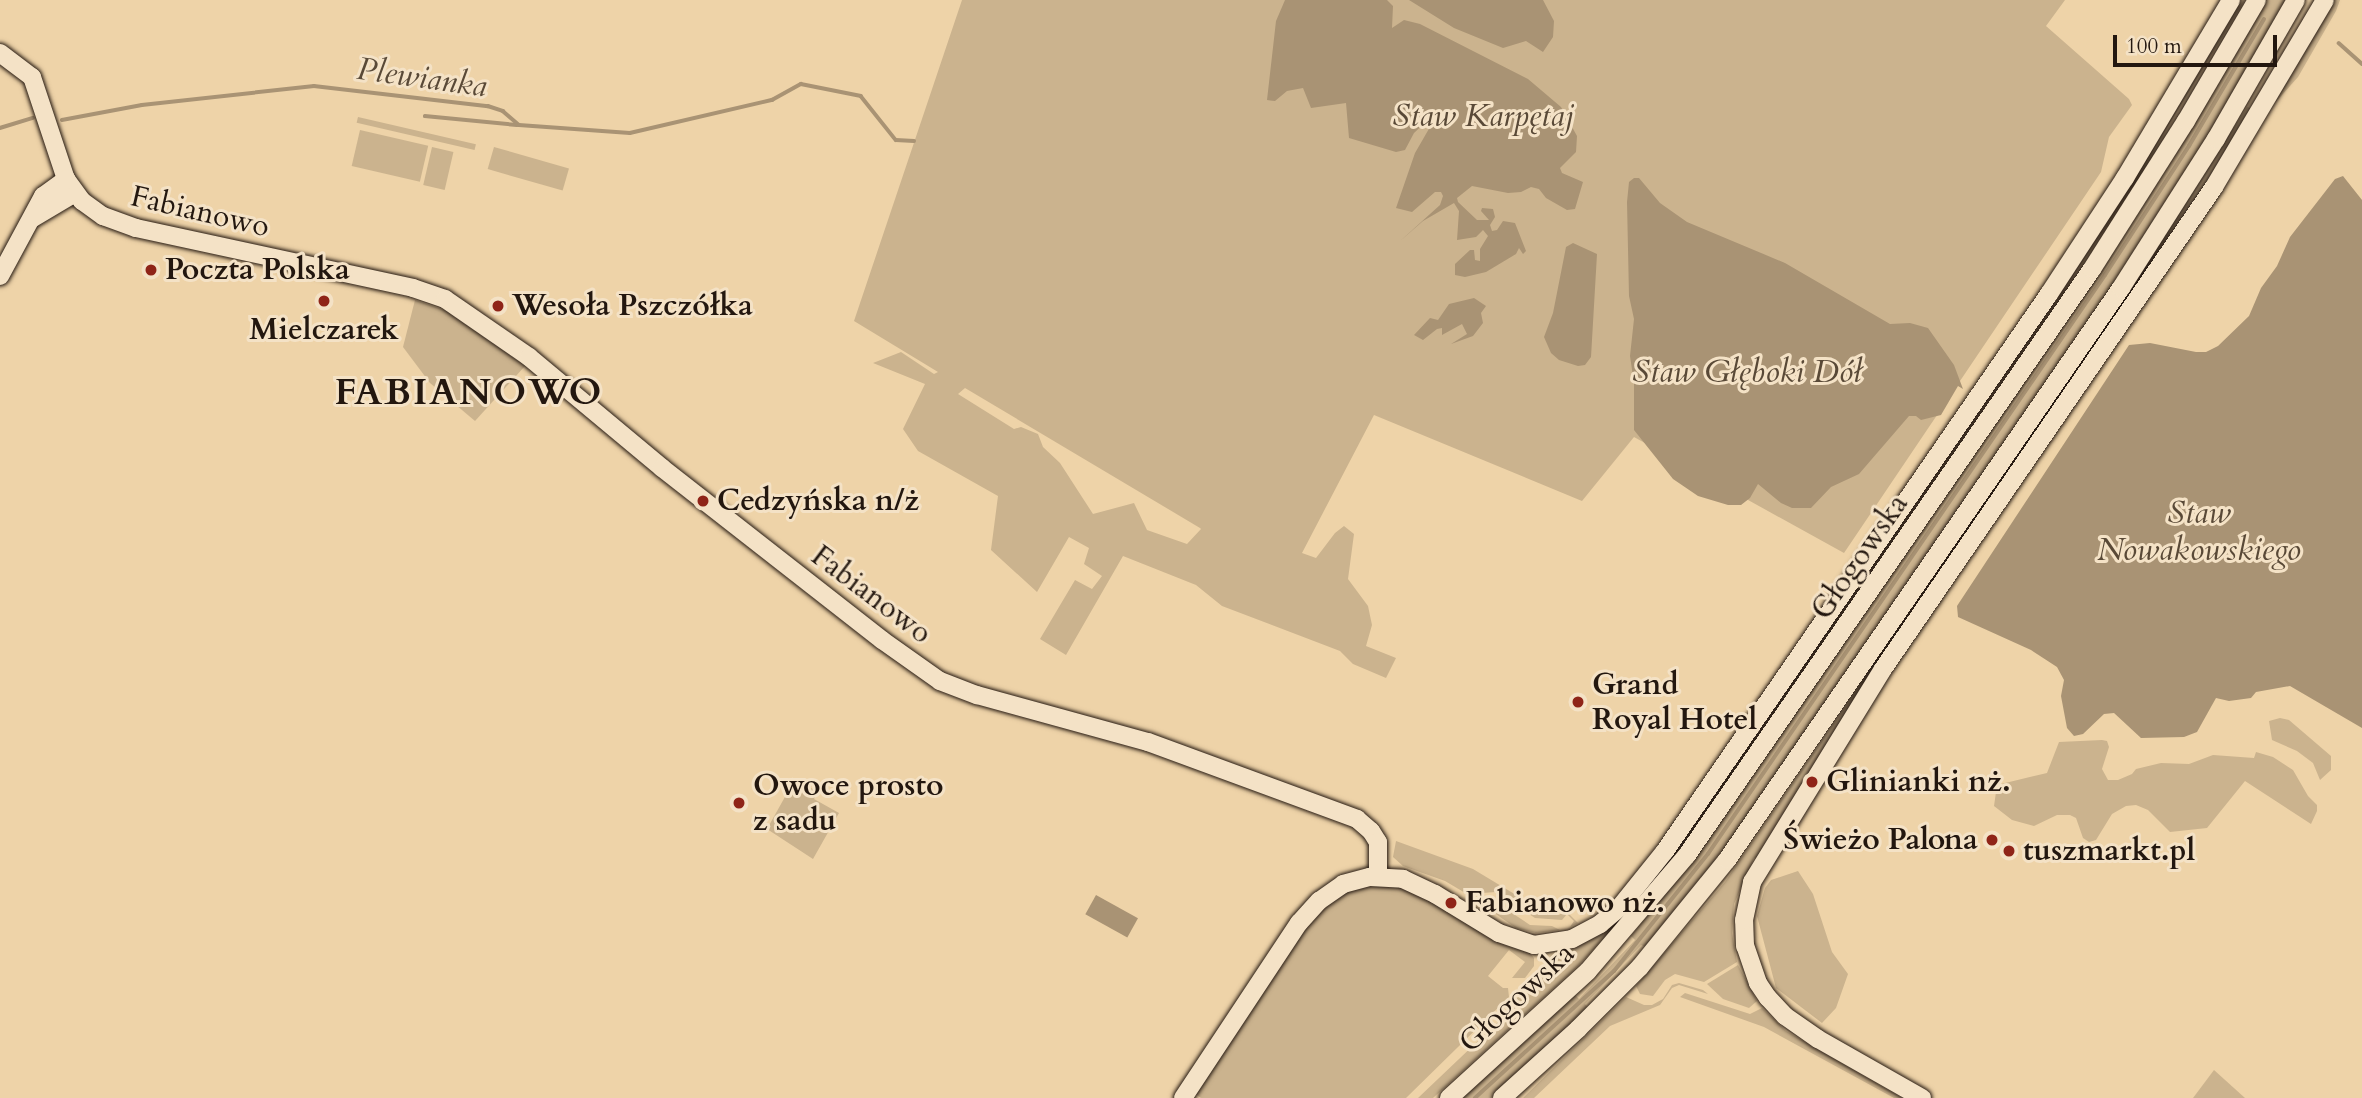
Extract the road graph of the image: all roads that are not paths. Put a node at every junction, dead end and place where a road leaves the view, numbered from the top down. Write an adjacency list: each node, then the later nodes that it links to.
1 (2231, 0): 8 (street, Głogowska)
2 (2257, 0): 10 (street, Głogowska)
3 (2296, 0): 11 (street, Głogowska)
4 (2325, 0): 12 (street)
5 (0, 53): 6 (street)
6 (71, 186): 7 (street); 8 (street, Fabianowo)
7 (0, 276)
8 (1378, 876): 9 (street)
9 (1183, 1098)
10 (1449, 1098)
11 (1502, 1098)
12 (1922, 1098)

